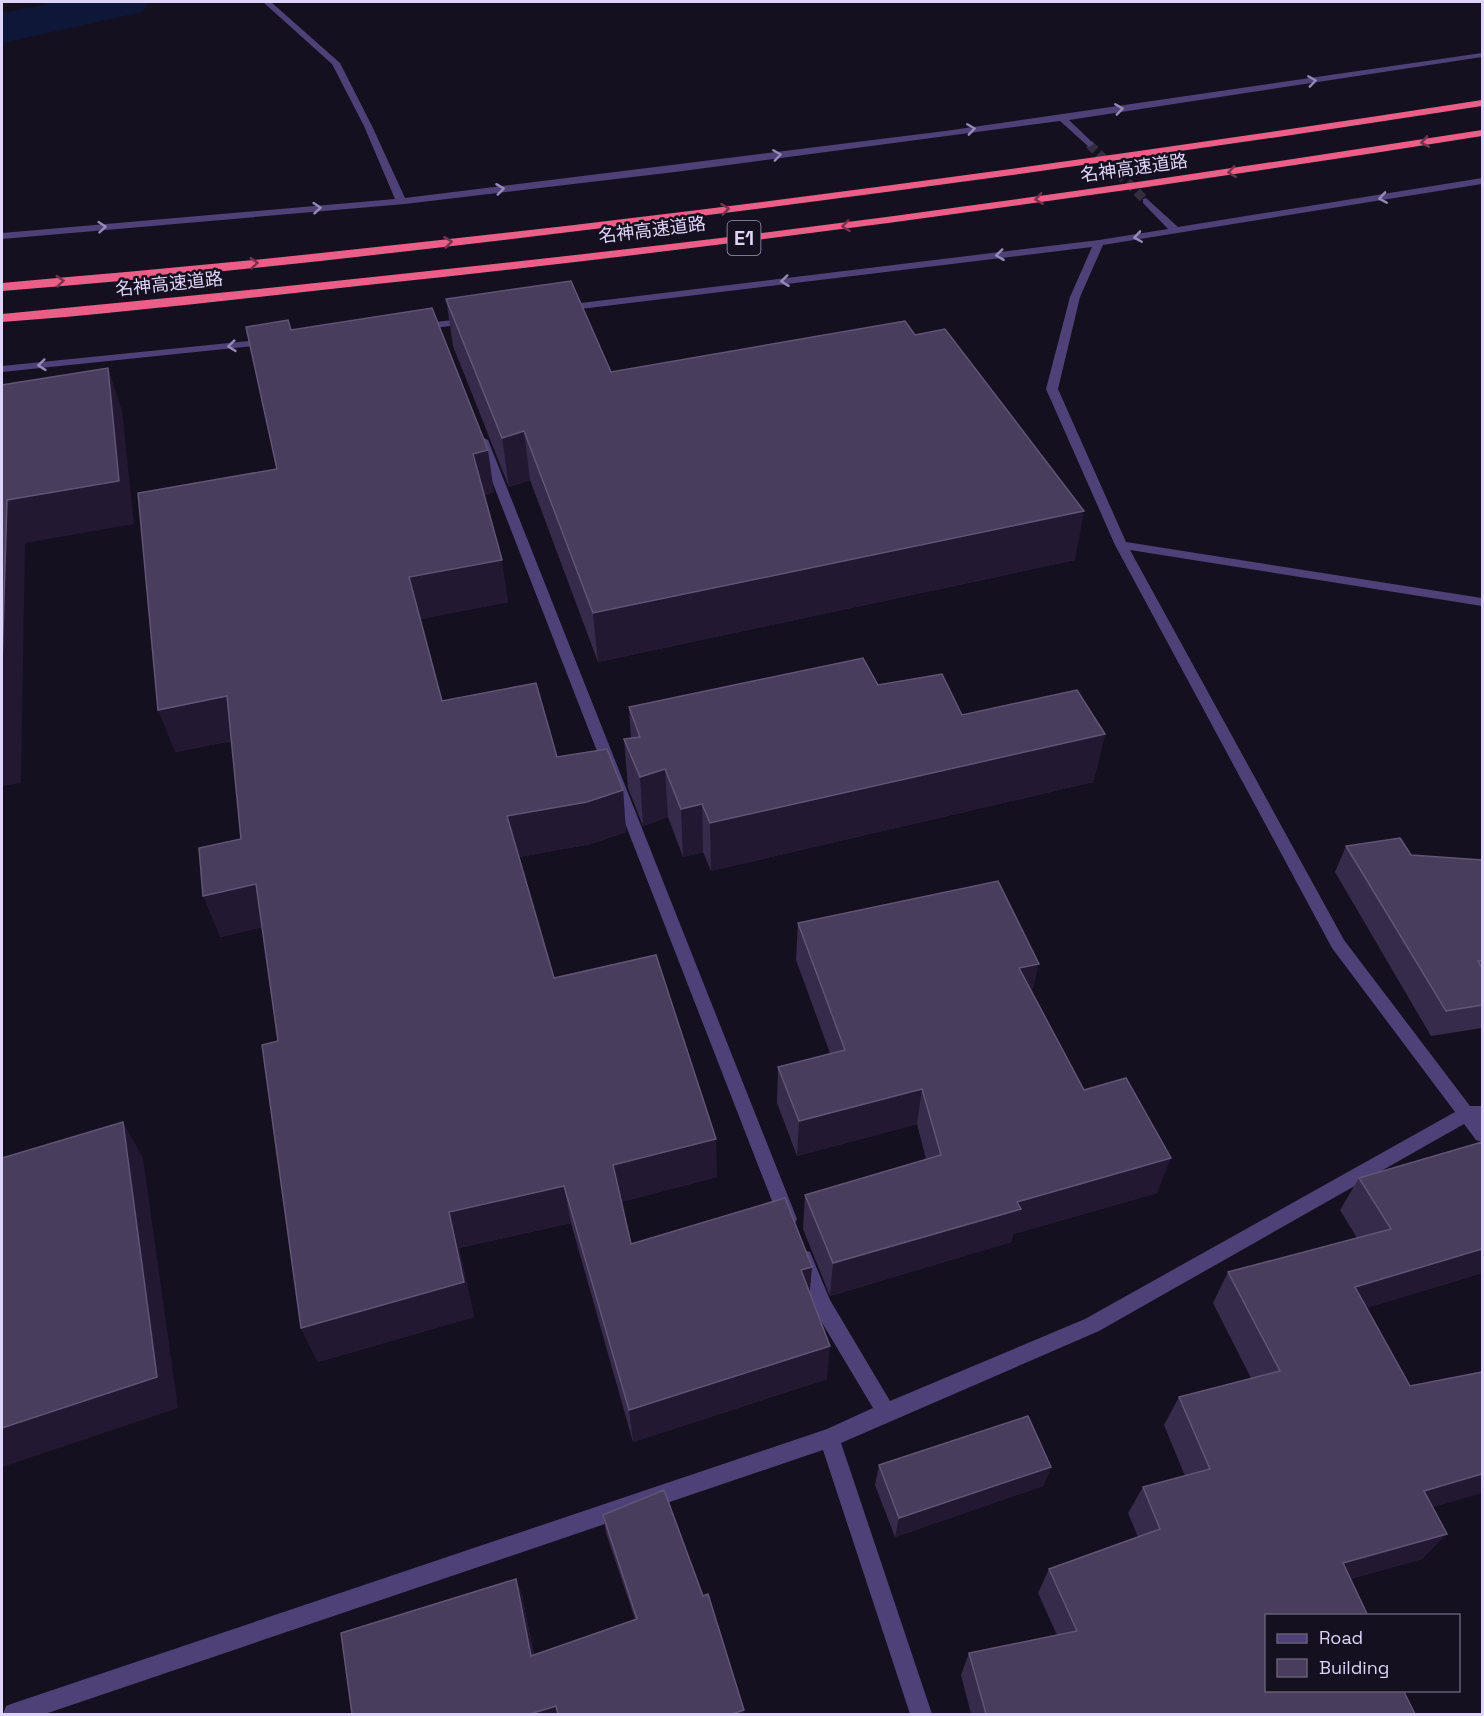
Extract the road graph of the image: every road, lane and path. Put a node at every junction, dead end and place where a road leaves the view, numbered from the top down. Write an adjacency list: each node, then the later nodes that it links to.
1 (267, 2): 8 (street)
2 (1482, 55): 4 (street, one-way to 2)
3 (1482, 103): 13 (highway, 名神高速道路 / E1, one-way to 3)
4 (1061, 117): 6 (street); 8 (street, one-way to 4)
5 (1482, 133): 15 (highway, 名神高速道路 / E1, one-way to 15)
6 (1089, 144)
7 (1482, 181): 10 (street, one-way to 10)
8 (401, 201): 11 (street, one-way to 8)
9 (1146, 201): 10 (street)
10 (1176, 231): 12 (street, one-way to 12)
11 (2, 236)
12 (1100, 243): 14 (street, one-way to 14); 21 (street)
13 (2, 287)
14 (550, 310)
15 (2, 318)
16 (482, 319): 17 (street)
17 (401, 329)
18 (283, 340): 19 (street, one-way to 19)
19 (2, 369)
20 (476, 425): 25 (street)
21 (1121, 545): 22 (street); 23 (street)
22 (1482, 602)
23 (1475, 1113): 24 (street); 25 (street)
24 (1482, 1135)
25 (886, 1412): 26 (street)
26 (829, 1438): 27 (street); 28 (street)
27 (14, 1714)
28 (921, 1714)

